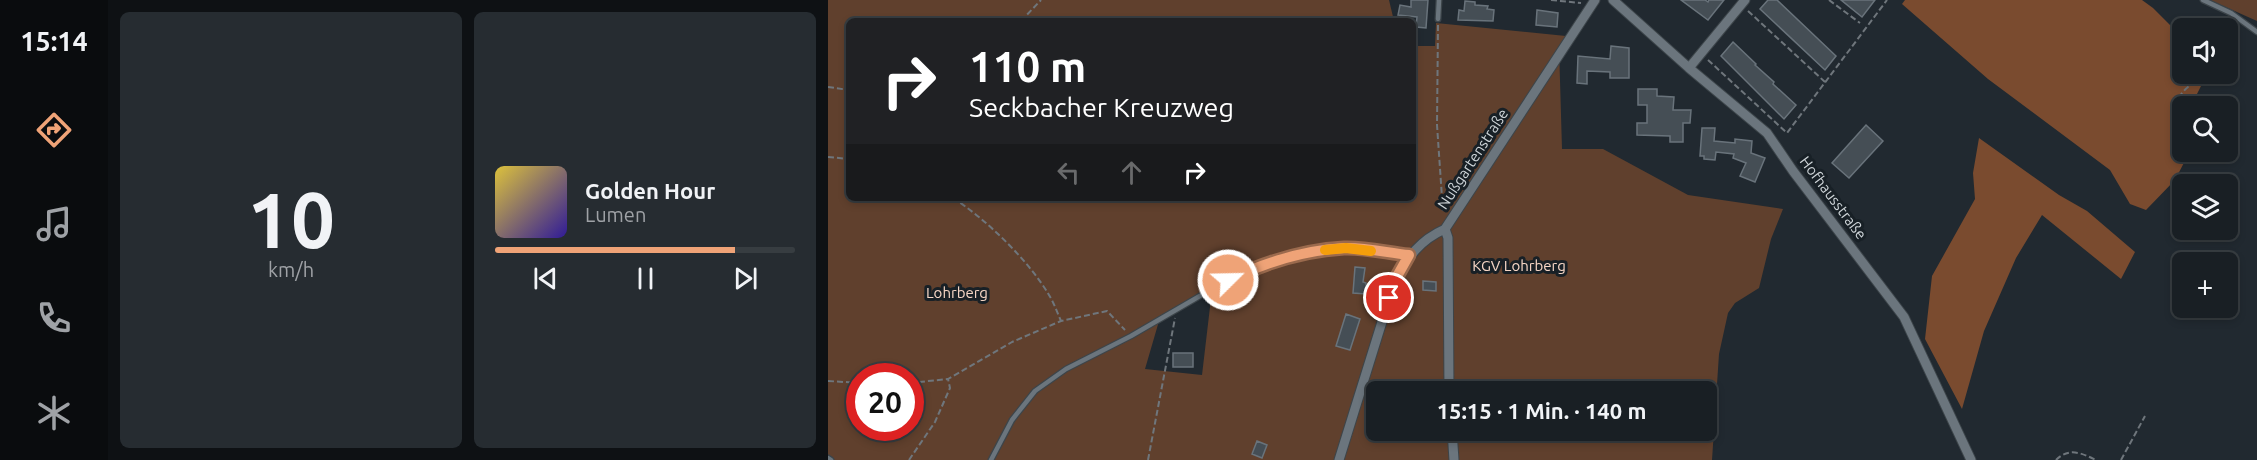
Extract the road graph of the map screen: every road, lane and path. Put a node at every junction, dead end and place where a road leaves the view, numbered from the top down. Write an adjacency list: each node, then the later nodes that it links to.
1 (1041, 0): 11 (path)
2 (1439, 0): 12 (lane)
3 (1551, 0): 8 (path)
4 (1613, 0): 17 (street, Hofhausstraße)
5 (1829, 0): 10 (path)
6 (1887, 0): 14 (path)
7 (2203, 0): 15 (lane)
8 (1594, 2): 26 (street, Nußgartenstraße)
9 (1743, 3): 17 (street); 18 (path)
10 (1850, 16): 13 (path); 14 (path)
11 (1024, 18)
12 (1438, 19): 26 (path)
13 (1860, 23)
14 (1866, 27): 18 (path)
15 (2257, 32)
16 (1708, 61): 18 (path)
17 (1689, 68): 43 (street, Hofhausstraße)
18 (1825, 82)
19 (2194, 84): 22 (path)
20 (828, 87): 21 (path)
21 (846, 90)
22 (2181, 96)
23 (828, 157): 24 (path)
24 (846, 159)
25 (957, 201): 29 (path)
26 (1445, 229): 27 (street); 33 (street, Nußgartenstraße)
27 (1409, 255): 28 (lane); 41 (street)
28 (1177, 311): 30 (lane); 40 (path)
29 (1061, 321): 30 (path); 31 (path)
30 (1131, 336): 39 (lane)
31 (948, 379): 35 (path); 38 (path)
32 (828, 381): 34 (path)
33 (1449, 381)
34 (846, 382)
35 (924, 382)
36 (2145, 416): 46 (path)
37 (1453, 441): 42 (street)
38 (909, 460)
39 (991, 460)
40 (1148, 460)
41 (1339, 460)
42 (1454, 460)
43 (1971, 460)
44 (2056, 460): 45 (path)
45 (2096, 460)
46 (2122, 460)

